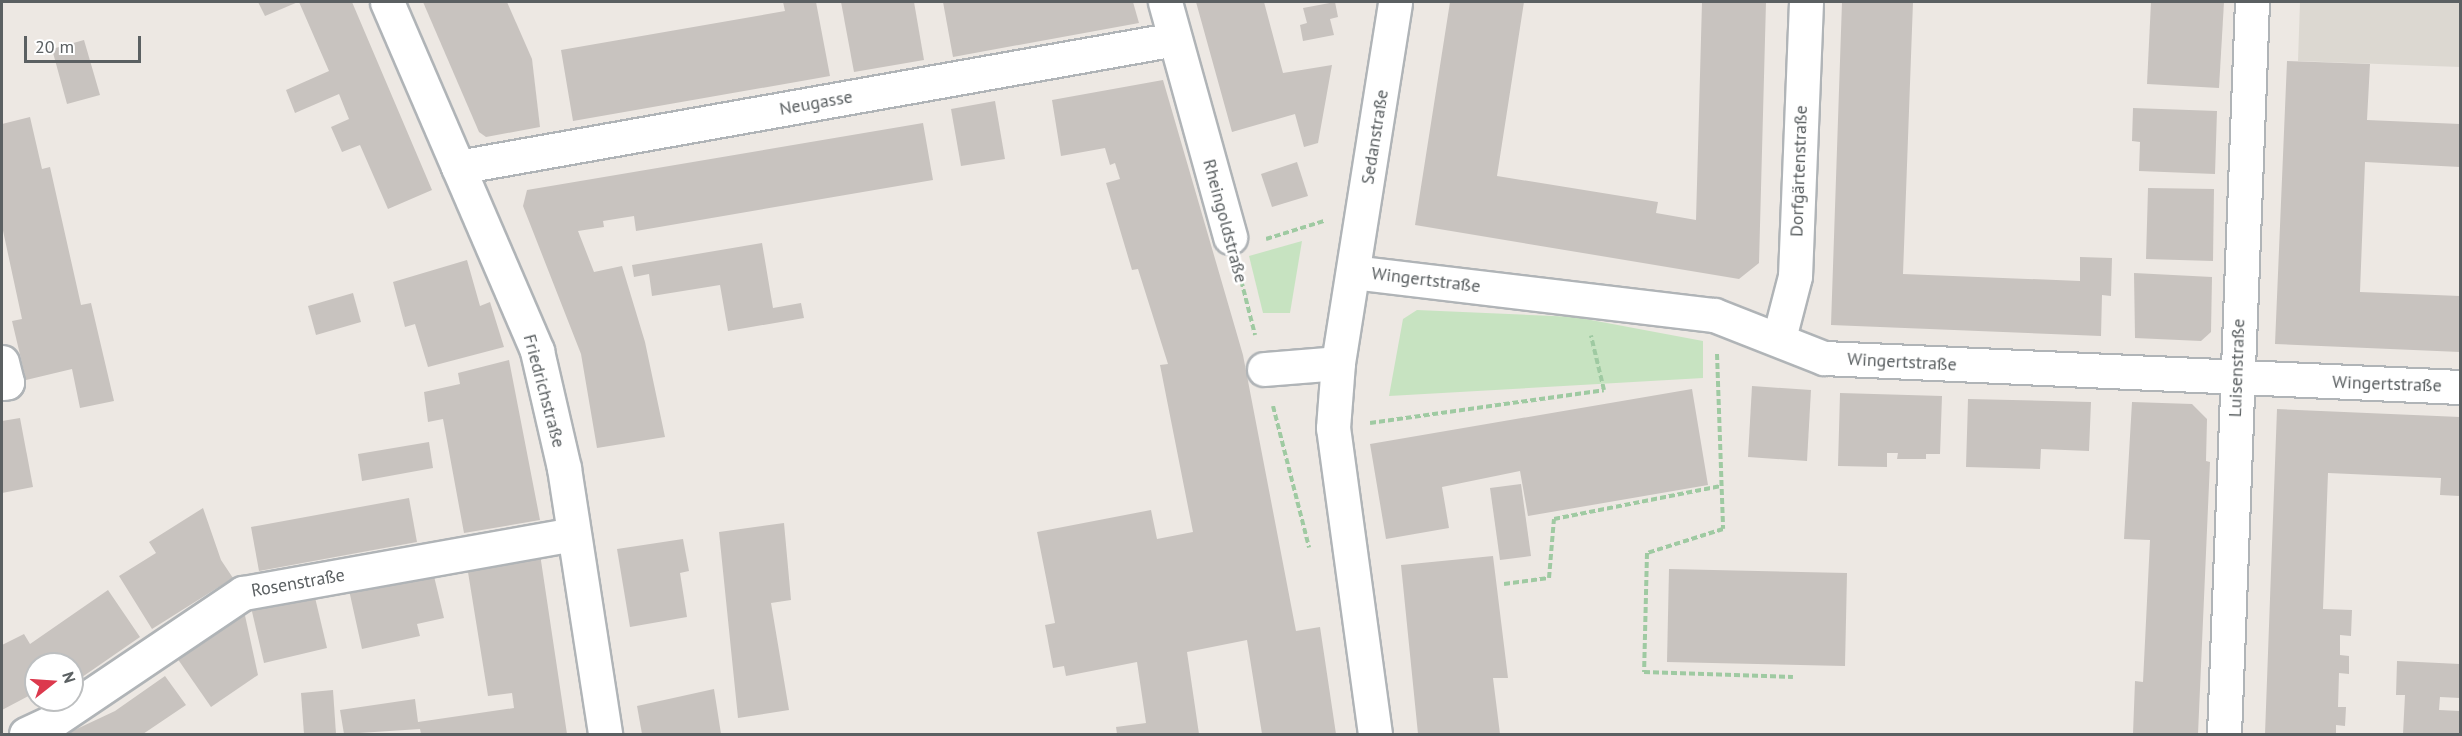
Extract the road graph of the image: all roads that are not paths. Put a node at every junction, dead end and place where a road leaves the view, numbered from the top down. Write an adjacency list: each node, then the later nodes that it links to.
1 (387, 2): 7 (street, Friedrichstraße)
2 (1165, 2): 6 (street, Rheingoldstraße)
3 (1395, 2): 9 (street, Sedanstraße)
4 (1806, 2): 10 (street, Dorfgärtenstraße)
5 (2252, 2): 14 (street, Luisenstraße)
6 (1174, 39): 7 (street, Neugasse); 8 (street, Rheingoldstraße)
7 (458, 167): 17 (street, Friedrichstraße)
8 (1232, 243)
9 (1353, 272): 10 (street, Wingertstraße); 12 (street)
10 (1779, 338): 14 (street, Wingertstraße)
11 (2, 362): 15 (street)
12 (1338, 363): 13 (street); 20 (street)
13 (1264, 369)
14 (2237, 377): 16 (street, Wingertstraße); 21 (street, Luisenstraße)
15 (2, 383)
16 (2460, 387)
17 (573, 534): 18 (street, Rosenstraße); 19 (street, Friedrichstraße)
18 (26, 735)
19 (605, 735)
20 (1375, 735)
21 (2224, 735)

